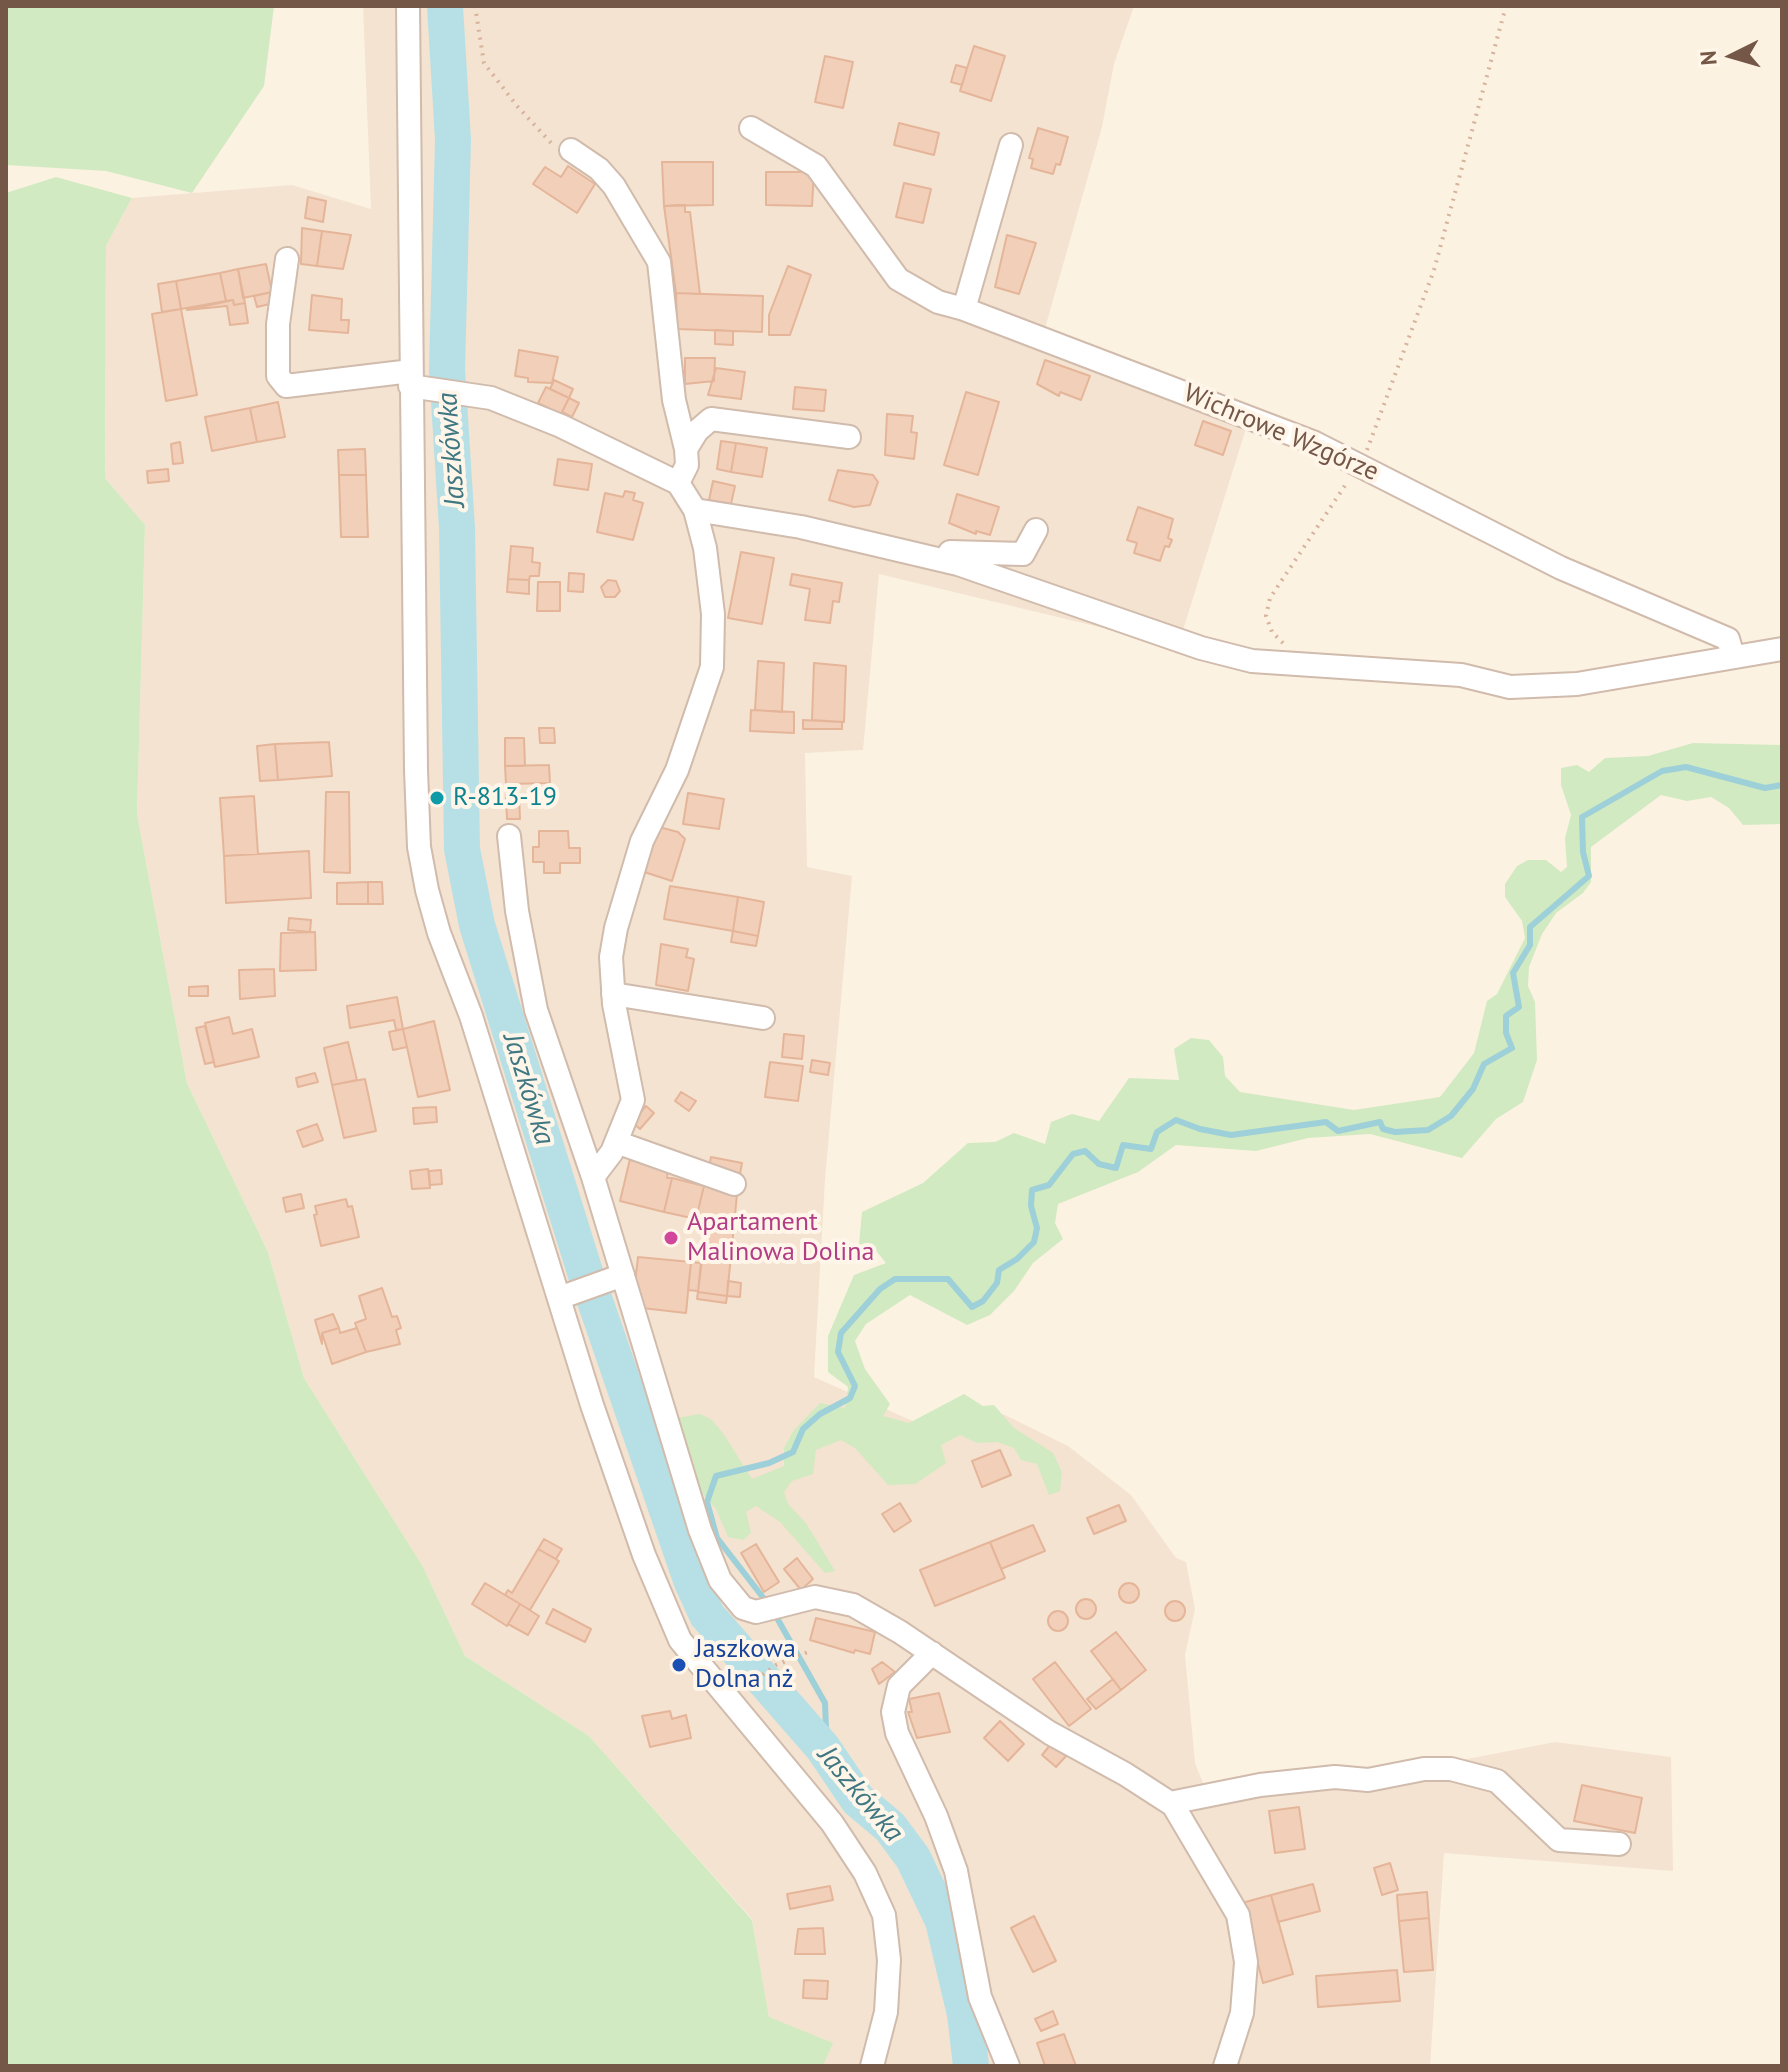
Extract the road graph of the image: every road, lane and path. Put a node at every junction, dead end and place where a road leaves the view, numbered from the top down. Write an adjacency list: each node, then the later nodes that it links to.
1 (408, 6): 9 (street)
2 (475, 6): 6 (path)
3 (1506, 6): 12 (path)
4 (751, 128): 8 (street, Wichrowe Wzgórze)
5 (1011, 145): 8 (street)
6 (571, 150): 11 (street)
7 (287, 259): 9 (street)
8 (964, 309): 12 (street, Wichrowe Wzgórze)
9 (410, 378): 13 (street); 27 (street)
10 (849, 437): 11 (street)
11 (686, 449): 13 (street)
12 (1358, 463): 18 (street, Wichrowe Wzgórze); 19 (path)
13 (678, 483): 14 (street)
14 (695, 510): 16 (street); 21 (street)
15 (1036, 530): 16 (street)
16 (909, 552): 19 (street)
17 (1782, 649): 18 (street)
18 (1733, 656): 19 (street)
19 (1305, 668)
20 (509, 836): 24 (street)
21 (613, 994): 22 (street); 23 (street)
22 (763, 1018)
23 (616, 1142): 24 (street); 25 (street)
24 (593, 1177): 26 (street)
25 (734, 1184)
26 (614, 1278): 27 (street); 29 (street)
27 (566, 1295): 30 (street)
28 (808, 1652): 30 (path)
29 (932, 1653): 31 (street); 34 (street)
30 (728, 1699): 33 (street)
31 (1173, 1805): 32 (street); 35 (street)
32 (1619, 1844)
33 (872, 2066)
34 (1008, 2066)
35 (1225, 2066)

